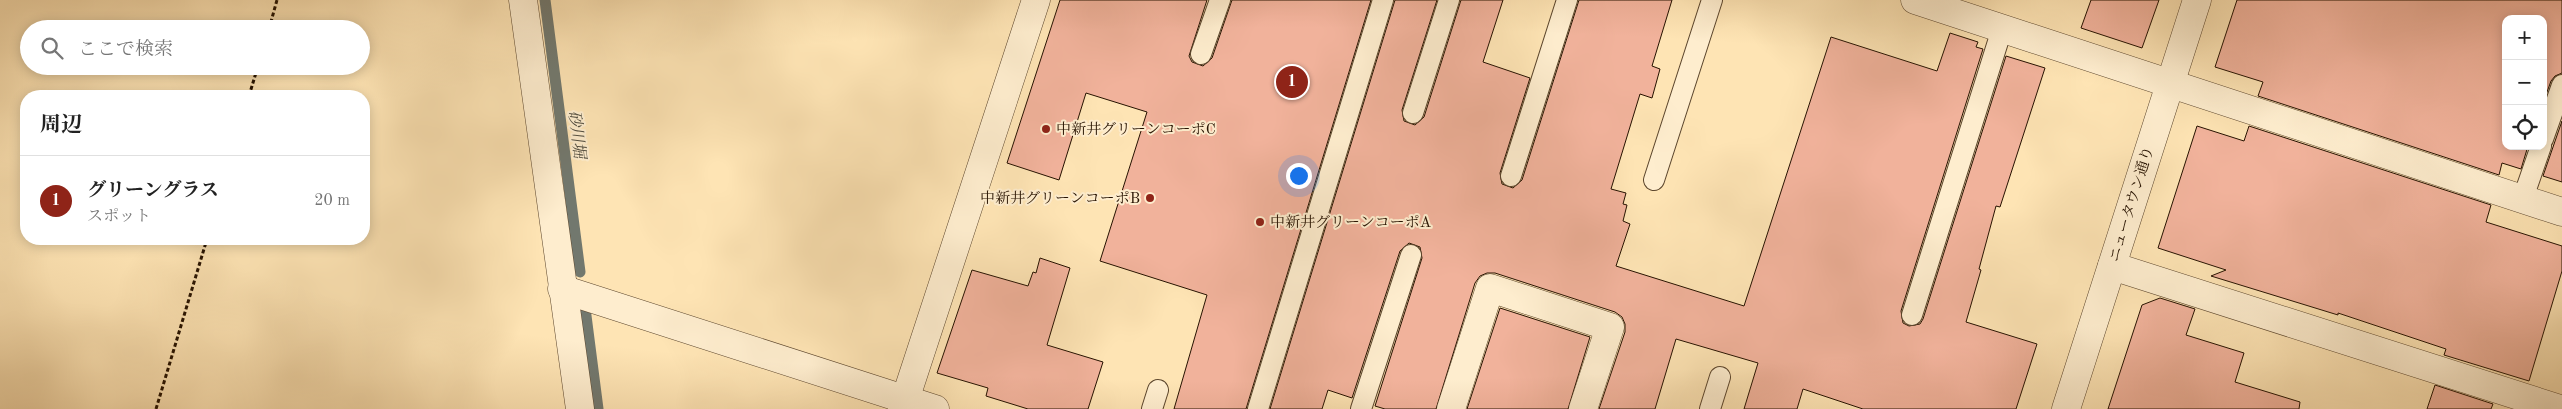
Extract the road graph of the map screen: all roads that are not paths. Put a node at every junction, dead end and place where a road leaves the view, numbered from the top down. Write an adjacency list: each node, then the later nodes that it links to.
1 (523, 0): 23 (street)
2 (1036, 0): 27 (street)
3 (1220, 0): 11 (lane)
4 (1383, 0): 30 (lane)
5 (1449, 0): 14 (lane)
6 (1567, 0): 17 (lane)
7 (1712, 0): 18 (lane)
8 (1915, 0): 10 (street)
9 (2198, 0): 12 (street, ニュータウン通り)
10 (2002, 29): 12 (street); 24 (lane)
11 (1201, 54)
12 (2170, 83): 19 (street); 22 (street, ニュータウン通り)
13 (2562, 85): 15 (lane)
14 (1413, 113)
15 (2547, 128)
16 (2540, 150): 19 (lane)
17 (1511, 176)
18 (1654, 180)
19 (2523, 198): 20 (street)
20 (2562, 212)
21 (1411, 255): 31 (lane)
22 (2112, 266): 26 (street); 35 (street, ニュータウン通り)
23 (562, 289): 27 (street); 28 (street)
24 (1912, 315)
25 (1720, 377): 34 (lane)
26 (2519, 403): 36 (street)
27 (903, 404): 29 (street)
28 (580, 409)
29 (935, 409)
30 (1258, 409)
31 (1361, 409)
32 (1451, 409): 33 (street)
33 (1583, 409)
34 (1710, 409)
35 (2066, 409)
36 (2560, 409)

